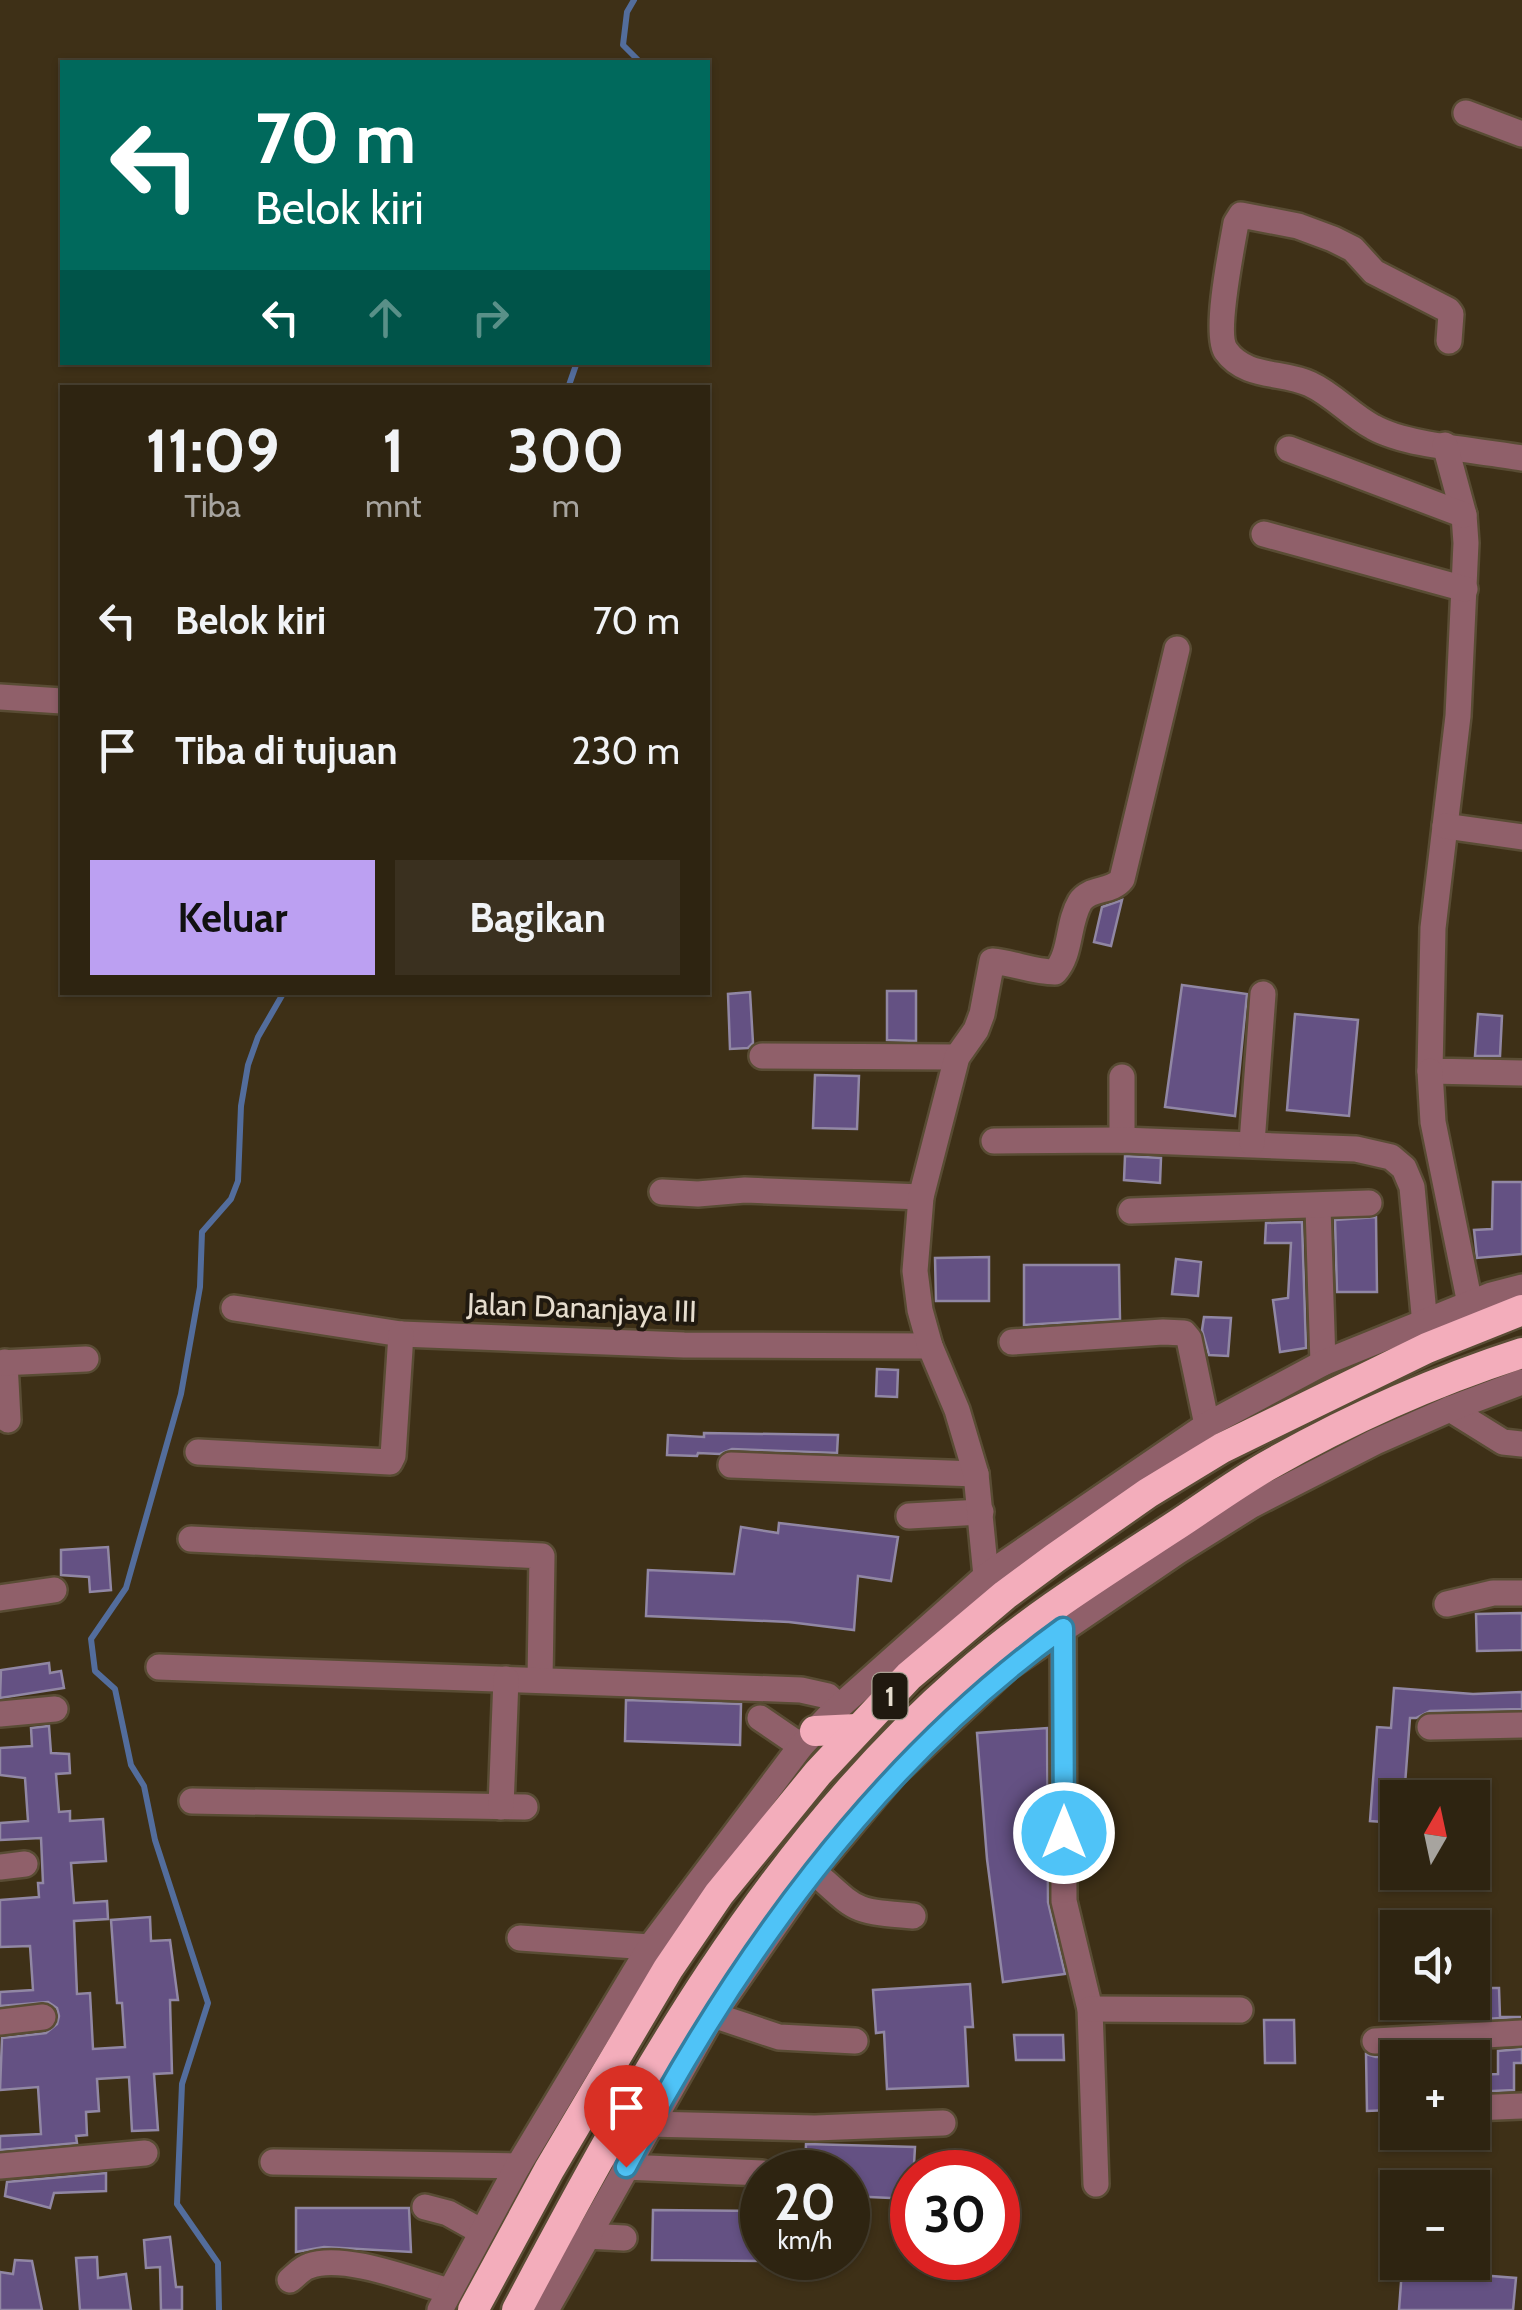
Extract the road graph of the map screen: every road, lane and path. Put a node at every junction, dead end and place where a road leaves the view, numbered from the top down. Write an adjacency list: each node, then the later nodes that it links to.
1 (1466, 112): 2 (street)
2 (1522, 134)
3 (1448, 341): 4 (street)
4 (1445, 445): 6 (street); 7 (street)
5 (1290, 449): 7 (street)
6 (1522, 458)
7 (1464, 514): 9 (street)
8 (1264, 534): 9 (street)
9 (1464, 589): 13 (street)
10 (1177, 649): 17 (street)
11 (0, 696): 12 (street)
12 (60, 700)
13 (1444, 826): 14 (street); 18 (street)
14 (1522, 836)
15 (1263, 994): 23 (street)
16 (762, 1056): 17 (street)
17 (957, 1057): 25 (street)
18 (1430, 1071): 19 (street); 30 (street)
19 (1522, 1072)
20 (1122, 1077): 22 (street)
21 (994, 1140): 22 (street)
22 (1122, 1140): 23 (street)
23 (1252, 1143): 34 (street)
24 (662, 1192): 25 (street)
25 (921, 1197): 36 (street)
26 (1369, 1203): 27 (street)
27 (1318, 1207): 28 (street); 40 (street)
28 (1131, 1211)
29 (1522, 1287): 30 (street)
30 (1470, 1304): 34 (street)
31 (234, 1308): 33 (street, Jalan Dananjaya III)
32 (1522, 1310): 34 (highway, 1)
33 (401, 1334): 36 (street, Jalan Dananjaya III); 47 (street)
34 (1426, 1334): 40 (street); 65 (highway, 1)
35 (1012, 1342): 44 (street)
36 (930, 1346): 49 (street)
37 (1522, 1353): 46 (highway, 1)
38 (86, 1359): 39 (street)
39 (3, 1362): 43 (street)
40 (1324, 1363): 44 (street)
41 (1522, 1382): 42 (street)
42 (1450, 1409): 45 (street); 46 (street)
43 (8, 1420)
44 (1206, 1425): 53 (street)
45 (1522, 1444)
46 (1336, 1447): 58 (street); 69 (highway, 1)
47 (198, 1452)
48 (732, 1465): 49 (street)
49 (976, 1474): 50 (street)
50 (981, 1512): 51 (street); 53 (street)
51 (909, 1516)
52 (191, 1539): 61 (street)
53 (986, 1576): 65 (street)
54 (54, 1590): 56 (street)
55 (1522, 1593): 57 (street)
56 (0, 1598)
57 (1447, 1604)
58 (1063, 1628): 69 (street); 75 (street)
59 (158, 1667): 60 (street)
60 (506, 1679): 61 (street); 70 (street)
61 (540, 1680): 65 (street)
62 (55, 1709): 63 (street)
63 (0, 1714)
64 (760, 1718): 68 (street)
65 (848, 1718): 68 (highway); 86 (highway, 1)
66 (1522, 1726): 67 (street)
67 (1430, 1727)
68 (808, 1738): 74 (street)
69 (886, 1767): 71 (street); 88 (highway, 1)
70 (192, 1800)
71 (813, 1871): 72 (street); 77 (street)
72 (913, 1916)
73 (520, 1938): 74 (street)
74 (650, 1947): 92 (street)
75 (1090, 2009): 76 (street); 95 (street)
76 (1240, 2010)
77 (713, 2015): 81 (street); 87 (street)
78 (43, 2017): 79 (street)
79 (0, 2022)
80 (1522, 2033): 82 (street)
81 (856, 2040)
82 (1374, 2041)
83 (1522, 2106): 84 (street)
84 (1490, 2107)
85 (943, 2123): 87 (street)
86 (576, 2124): 88 (highway); 101 (highway, 1)
87 (648, 2124): 93 (street)
88 (607, 2142): 102 (highway, 1)
89 (145, 2153): 91 (street)
90 (273, 2162): 92 (street)
91 (0, 2166)
92 (518, 2166): 97 (street)
93 (626, 2167): 94 (street); 98 (street)
94 (740, 2171)
95 (1096, 2184)
96 (425, 2206): 97 (street)
97 (482, 2232): 101 (street)
98 (586, 2236): 99 (street); 103 (street)
99 (624, 2238)
100 (290, 2280): 101 (street)
101 (454, 2304)
102 (517, 2310)
103 (546, 2310)

